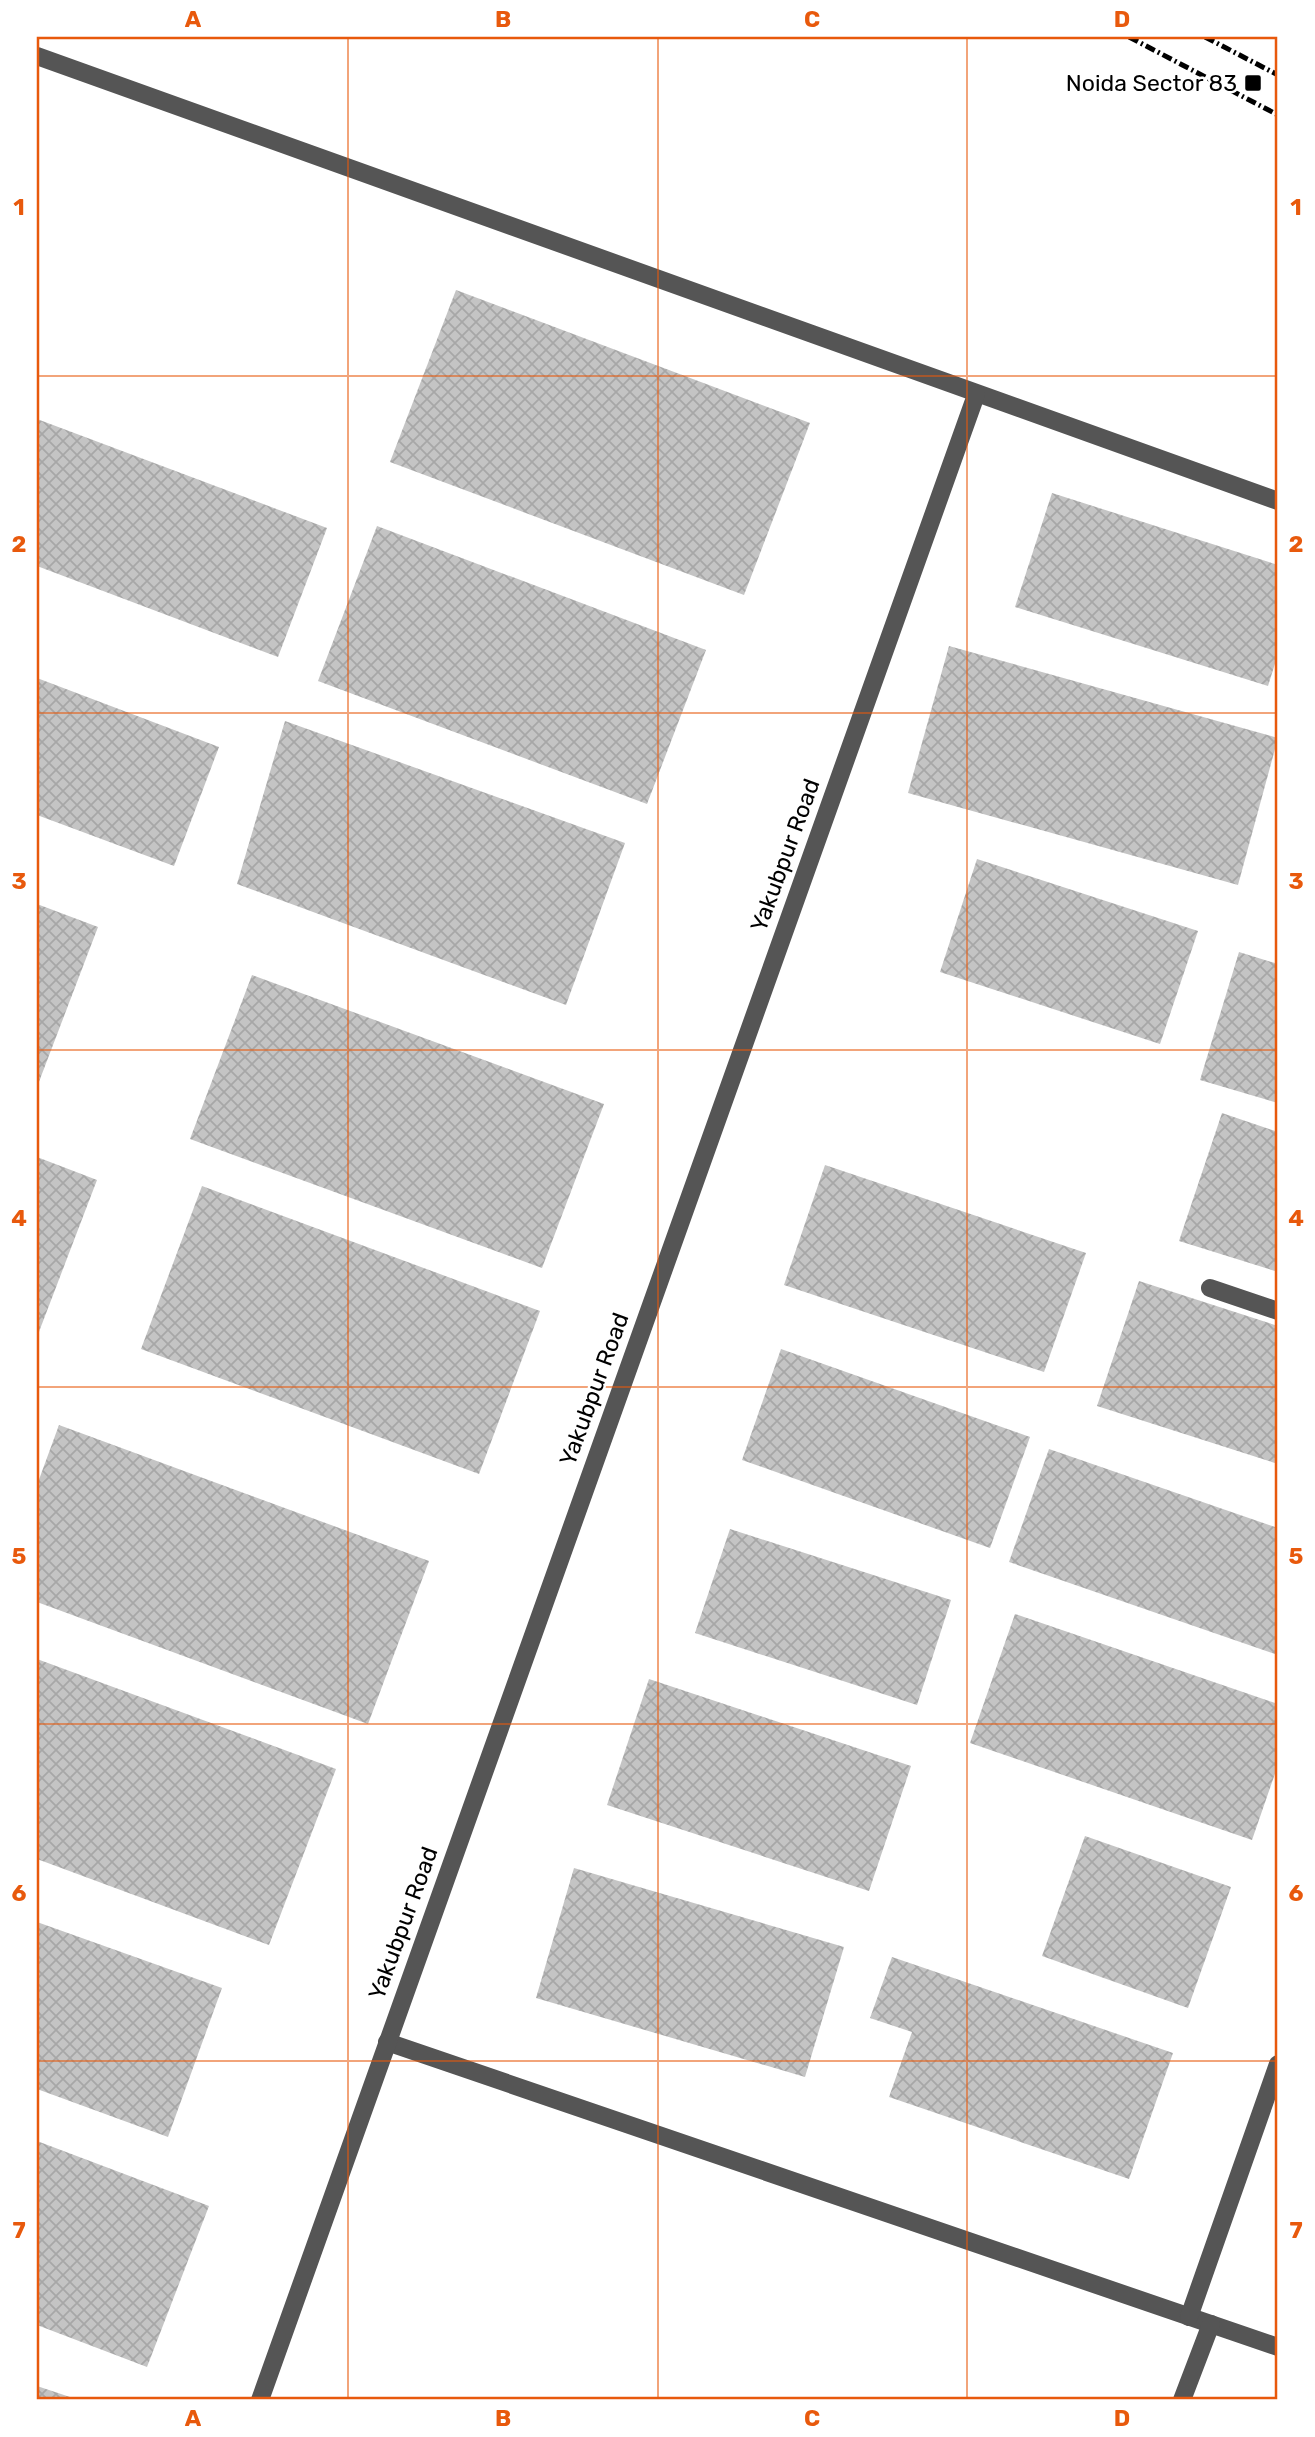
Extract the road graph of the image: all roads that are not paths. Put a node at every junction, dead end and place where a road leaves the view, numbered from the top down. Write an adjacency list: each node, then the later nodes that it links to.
1 (37, 56): 2 (street)
2 (976, 395): 3 (street); 6 (street, Yakubpur Road)
3 (1278, 501)
4 (1210, 1288): 5 (street)
5 (1278, 1311)
6 (387, 2042): 8 (street); 11 (street, Yakubpur Road)
7 (1278, 2064): 8 (street)
8 (1189, 2317): 9 (street)
9 (1211, 2324): 10 (street); 12 (street)
10 (1278, 2347)
11 (260, 2400)
12 (1182, 2400)

